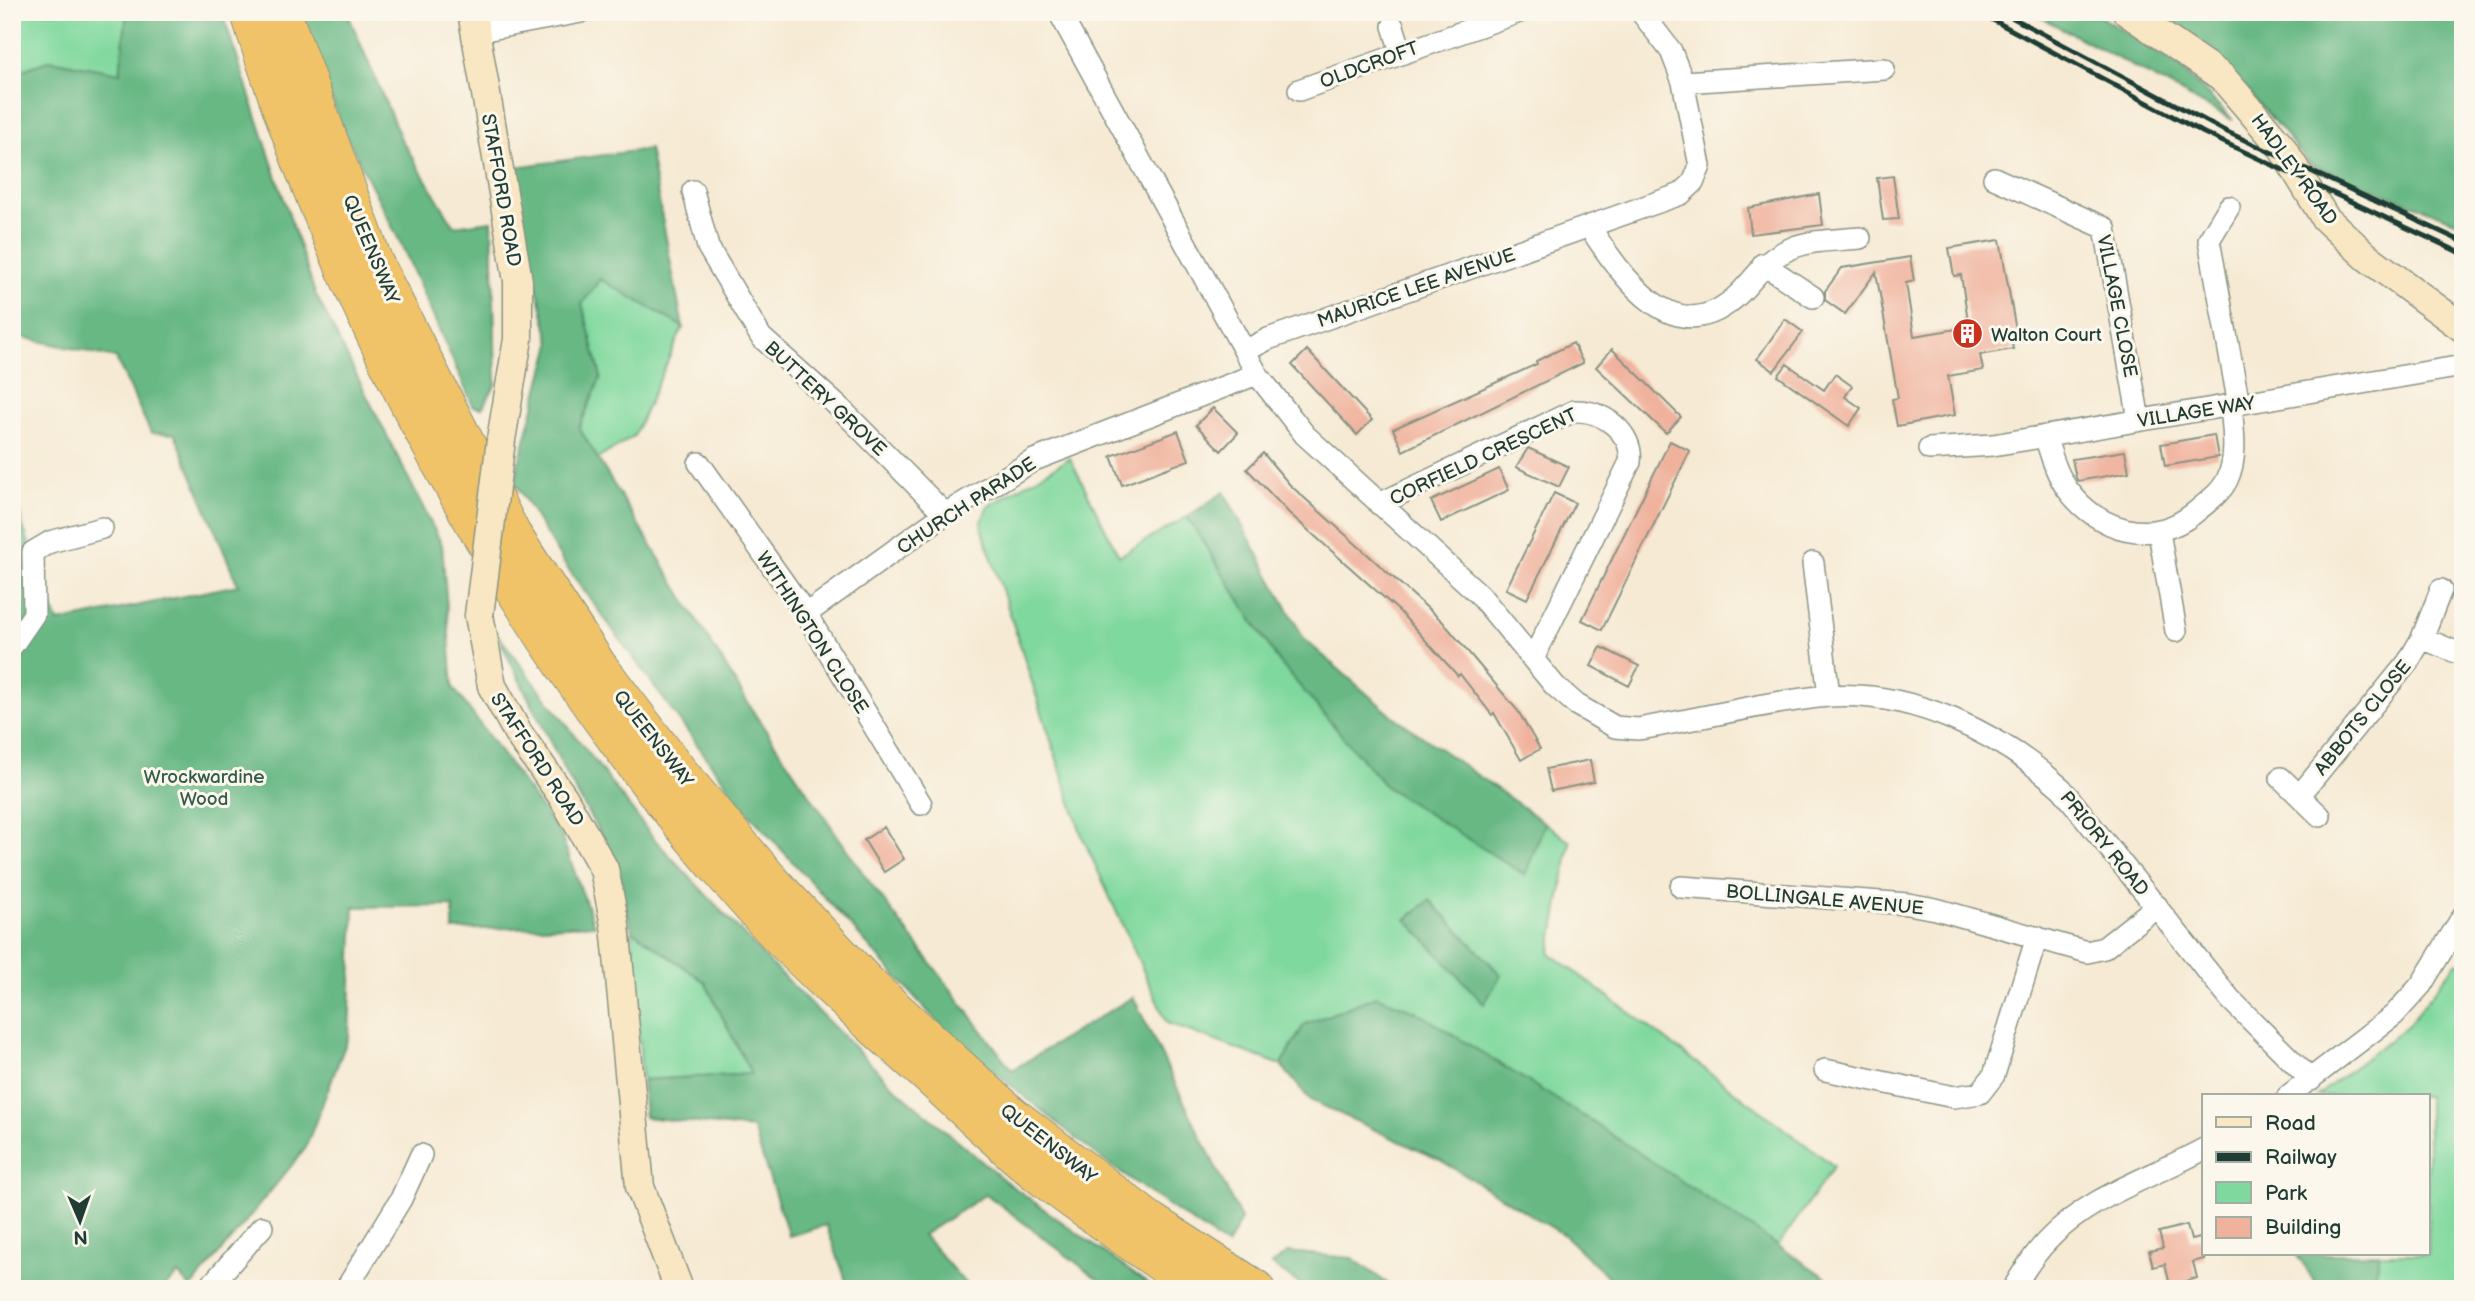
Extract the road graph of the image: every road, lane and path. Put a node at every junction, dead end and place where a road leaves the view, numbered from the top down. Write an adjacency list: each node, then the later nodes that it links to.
1 (249, 12): 60 (highway, QUEENSWAY)
2 (282, 12): 61 (highway, QUEENSWAY)
3 (581, 12): 8 (street)
4 (1059, 12): 22 (street)
5 (1519, 12): 10 (street, OLDCROFT)
6 (1641, 12): 12 (street)
7 (2127, 12): 21 (street, HADLEY ROAD)
8 (473, 22): 59 (street, STAFFORD ROAD, bridge)
9 (1393, 26): 10 (street)
10 (1401, 52): 13 (street, OLDCROFT)
11 (1884, 69): 12 (street)
12 (1683, 82): 17 (street)
13 (1299, 90)
14 (1994, 178): 26 (street, VILLAGE CLOSE)
15 (694, 191): 31 (street, BUTTERY GROVE)
16 (2230, 207): 25 (street)
17 (1589, 226): 19 (street); 22 (street, MAURICE LEE AVENUE)
18 (1860, 238): 19 (street)
19 (1763, 264): 20 (street)
20 (1813, 297)
21 (2463, 328)
22 (1245, 351): 24 (street, PRIORY ROAD)
23 (2463, 366): 25 (street, VILLAGE WAY)
24 (1257, 374): 30 (street, PRIORY ROAD); 31 (street, CHURCH PARADE)
25 (2235, 405): 26 (street, VILLAGE WAY); 33 (street)
26 (2139, 420): 27 (street, VILLAGE WAY)
27 (2045, 436): 28 (street, VILLAGE WAY); 33 (street)
28 (1929, 449)
29 (699, 463): 36 (street, WITHINGTON CLOSE)
30 (1379, 504): 41 (street, PRIORY ROAD); 41 (street, CORFIELD CRESCENT)
31 (945, 514): 36 (street, CHURCH PARADE)
32 (102, 528): 39 (street)
33 (2159, 532): 37 (street)
34 (1813, 563): 42 (street)
35 (2441, 590): 38 (street, ABBOTS CLOSE)
36 (806, 614): 45 (street, WITHINGTON CLOSE)
37 (2176, 631)
38 (2422, 638): 40 (street, ABBOTS CLOSE); 44 (street, ABBOTS CLOSE)
39 (12, 646)
40 (2463, 655)
41 (1533, 659): 42 (street, PRIORY ROAD)
42 (1829, 696): 48 (street, PRIORY ROAD)
43 (2281, 778): 44 (street, ABBOTS CLOSE)
44 (2300, 795): 46 (street, ABBOTS CLOSE)
45 (921, 804)
46 (2320, 816)
47 (1681, 887): 50 (street, BOLLINGALE AVENUE)
48 (2157, 906): 50 (street, BOLLINGALE AVENUE); 52 (street, PRIORY ROAD)
49 (2463, 916): 52 (street)
50 (2037, 937): 51 (street)
51 (1825, 1070)
52 (2311, 1080): 53 (street)
53 (2291, 1094)
54 (2202, 1150): 62 (street)
55 (421, 1170): 58 (street)
56 (262, 1227): 57 (street)
57 (208, 1289)
58 (346, 1289)
59 (679, 1289)
60 (1198, 1289)
61 (1256, 1289)
62 (2013, 1289)

